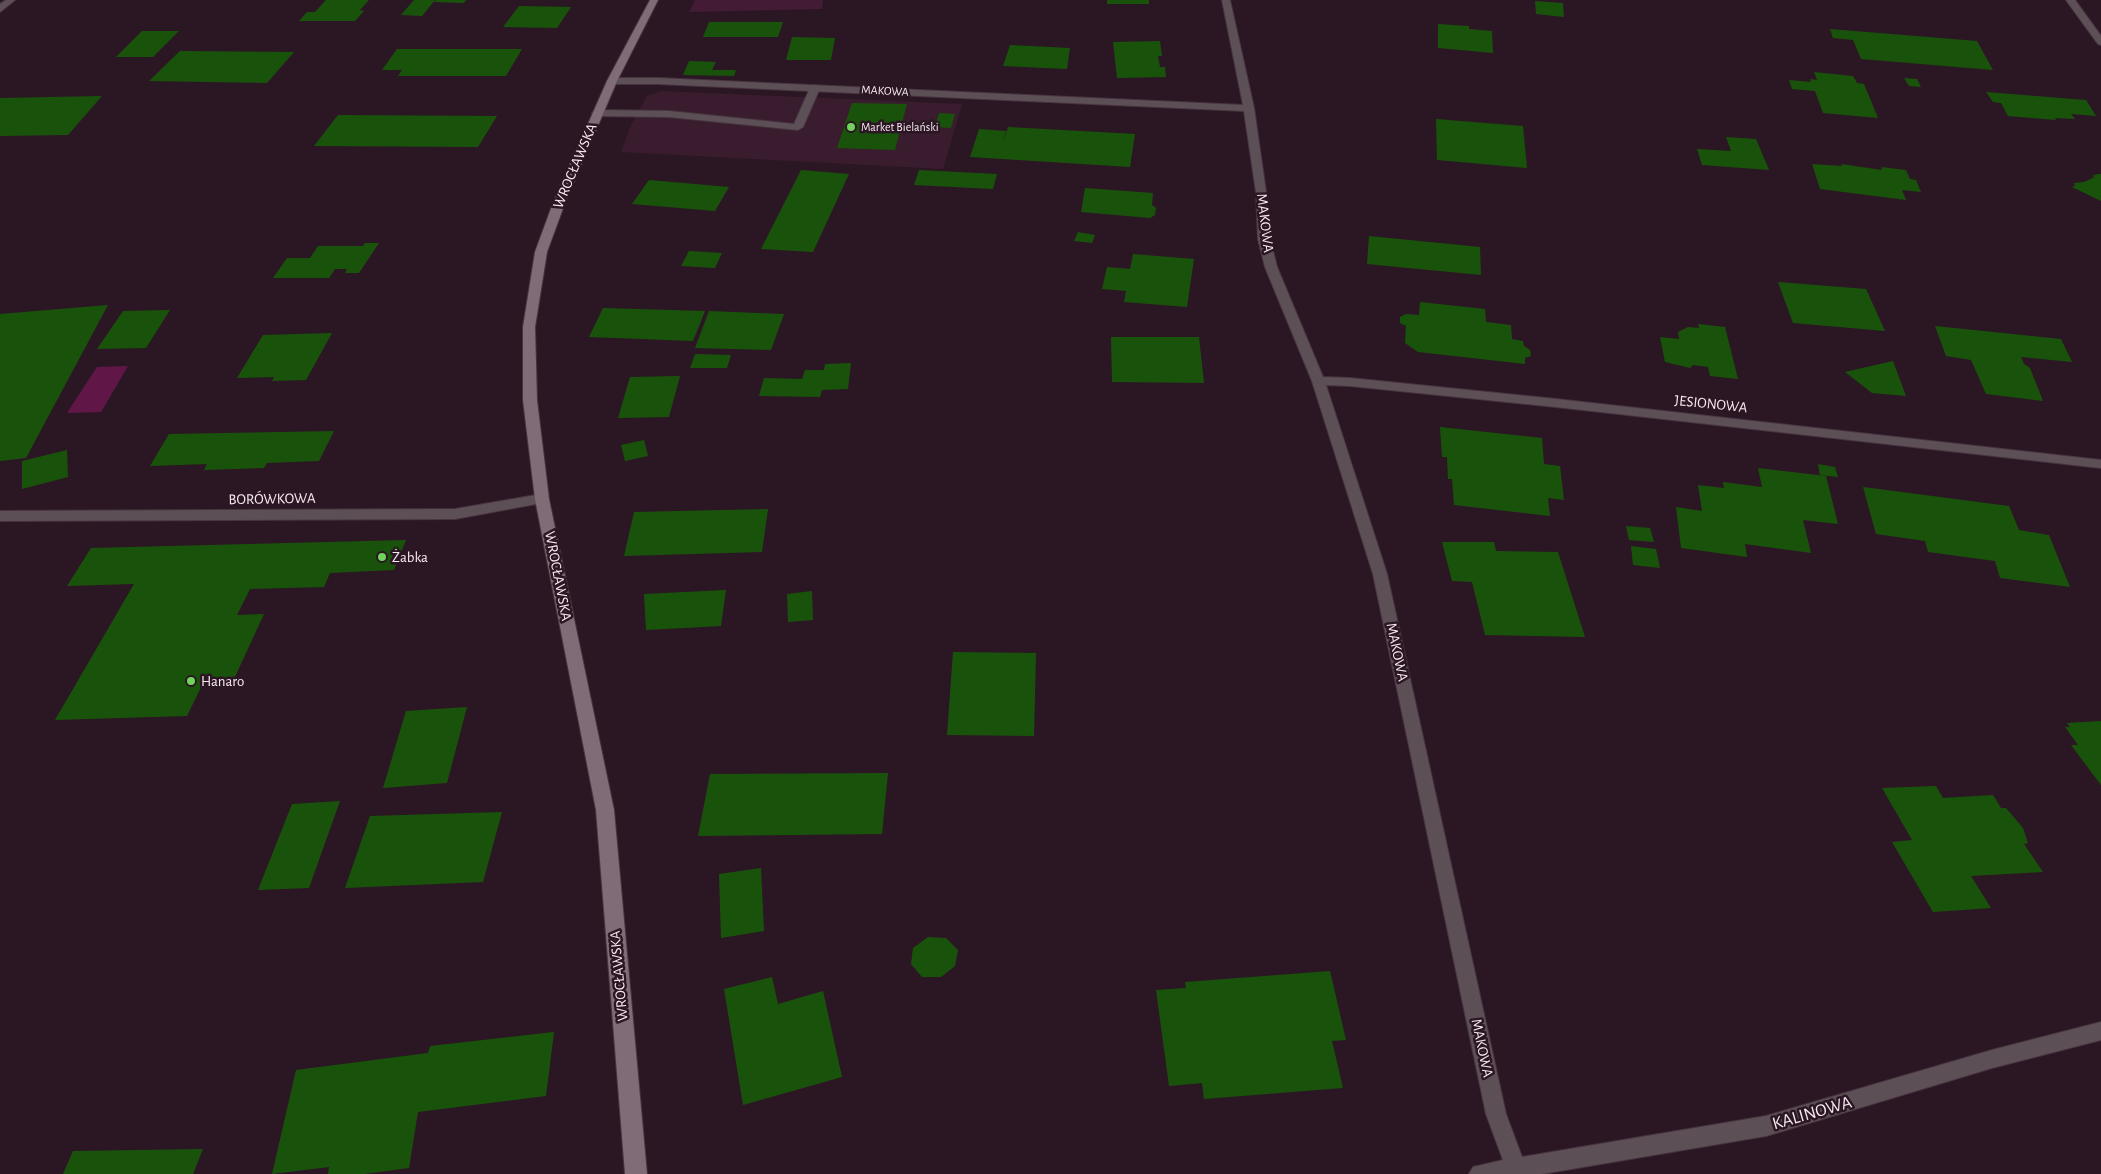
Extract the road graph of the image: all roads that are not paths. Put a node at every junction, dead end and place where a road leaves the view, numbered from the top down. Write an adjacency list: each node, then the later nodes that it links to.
1 (12, 0): 5 (street)
2 (654, 0): 7 (main road, WROCŁAWSKA)
3 (1226, 0): 9 (street, MAKOWA)
4 (2070, 0): 6 (street)
5 (0, 9)
6 (2101, 42)
7 (612, 80): 8 (street, MAKOWA); 10 (main road, WROCŁAWSKA)
8 (815, 88): 9 (street, MAKOWA); 10 (street)
9 (1249, 108): 11 (street, MAKOWA)
10 (597, 112): 13 (main road, WROCŁAWSKA)
11 (1318, 381): 12 (street, JESIONOWA); 16 (street, MAKOWA)
12 (2101, 464)
13 (542, 499): 14 (street, BORÓWKOWA); 17 (main road, WROCŁAWSKA)
14 (0, 516)
15 (2101, 1032): 16 (street, KALINOWA)
16 (1516, 1168): 18 (street)
17 (636, 1174)
18 (1480, 1174)

